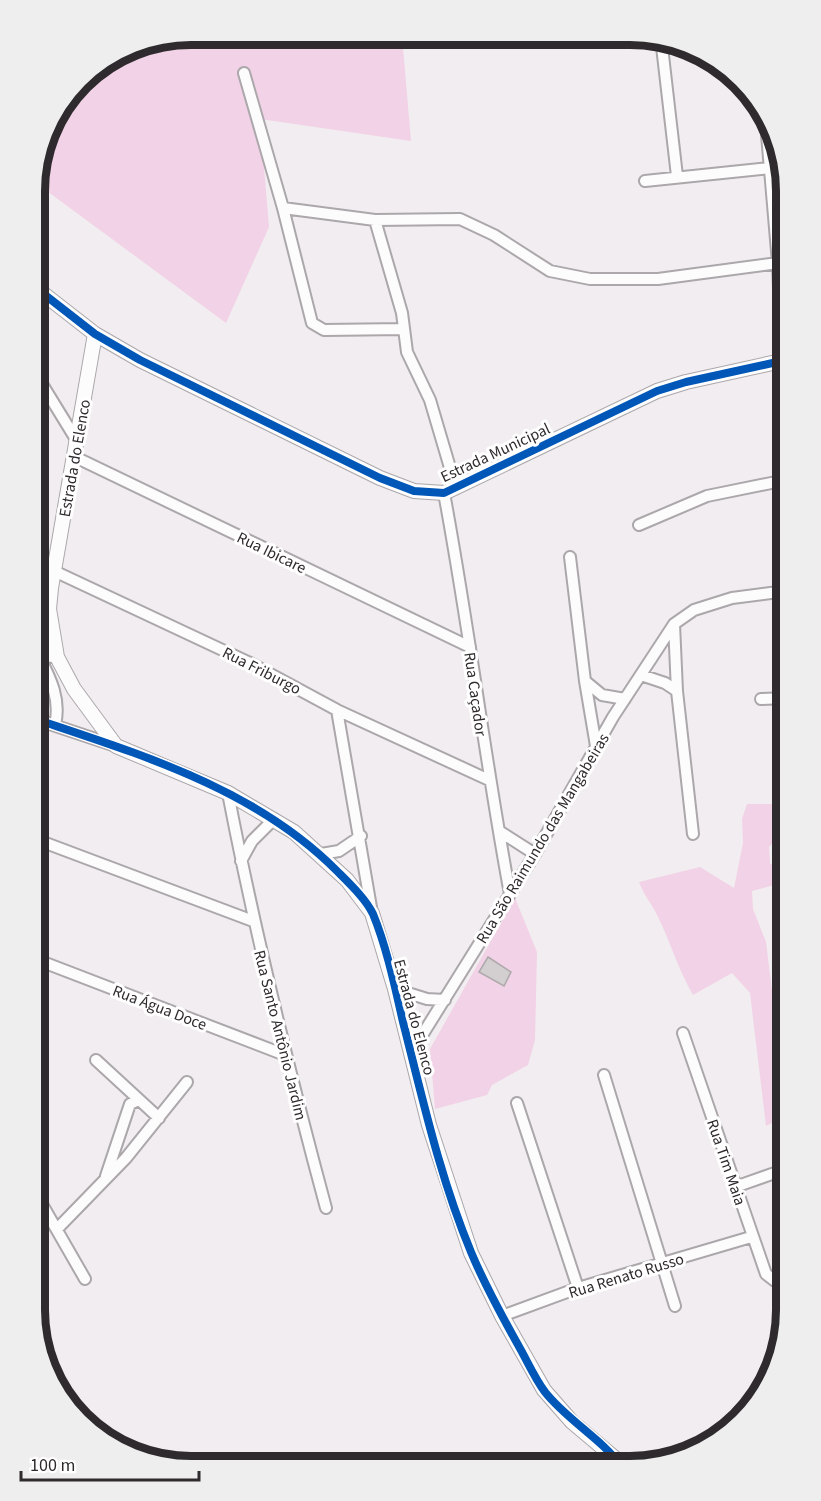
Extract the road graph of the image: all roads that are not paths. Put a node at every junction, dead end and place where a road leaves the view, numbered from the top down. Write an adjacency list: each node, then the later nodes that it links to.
1 (663, 49): 5 (street)
2 (244, 73): 7 (street)
3 (768, 144): 4 (street)
4 (770, 168): 5 (street); 9 (street)
5 (677, 176): 6 (street)
6 (645, 181)
7 (283, 208): 8 (street); 12 (street)
8 (375, 220): 10 (street); 12 (street, Rua Caçador)
9 (776, 239)
10 (776, 263)
11 (45, 295): 13 (street)
12 (404, 329): 19 (street, Rua Caçador)
13 (95, 334): 16 (street, Estrada do Elenco); 19 (street, Estrada Municipal)
14 (776, 362): 19 (street, Estrada Municipal)
15 (45, 389): 16 (street)
16 (77, 441): 17 (street, Estrada do Elenco)
17 (75, 457): 22 (street, Estrada do Elenco); 26 (street, Rua Ibicare)
18 (776, 482): 20 (street)
19 (450, 491): 26 (street, Rua Caçador)
20 (639, 525)
21 (570, 557): 31 (street)
22 (54, 571): 23 (street); 28 (street, Estrada do Elenco); 36 (street, Rua Friburgo)
23 (45, 575)
24 (776, 592): 25 (street)
25 (674, 624): 30 (street, Rua São Raimundo das Mangabeiras); 32 (street)
26 (470, 647): 41 (street, Rua Caçador)
27 (45, 653): 28 (street)
28 (57, 657): 39 (street, Estrada do Elenco)
29 (45, 669): 38 (street)
30 (641, 675): 32 (street); 34 (street, Rua São Raimundo das Mangabeiras)
31 (585, 681): 34 (street); 40 (street)
32 (677, 691): 45 (street)
33 (776, 698): 35 (street)
34 (625, 699): 40 (street, Rua São Raimundo das Mangabeiras)
35 (761, 699)
36 (337, 710): 41 (street, Rua Friburgo); 46 (street)
37 (45, 722): 38 (street, Estrada do Elenco)
38 (55, 725): 39 (street, Estrada do Elenco)
39 (116, 746): 42 (street, Estrada do Elenco)
40 (596, 746): 49 (street, Rua São Raimundo das Mangabeiras)
41 (489, 780): 44 (street, Rua Caçador)
42 (228, 793): 43 (street, Estrada do Elenco); 50 (street, Rua Santo Antônio Jardim)
43 (274, 819): 48 (street, Estrada do Elenco); 50 (street)
44 (498, 831): 49 (street); 51 (street, Rua Caçador)
45 (693, 834)
46 (361, 836): 48 (street); 52 (street)
47 (45, 843): 53 (street)
48 (321, 854): 52 (street, Estrada do Elenco)
49 (535, 854): 51 (street, Rua São Raimundo das Mangabeiras)
50 (241, 861): 53 (street, Rua Santo Antônio Jardim)
51 (510, 894): 56 (street, Rua São Raimundo das Mangabeiras)
52 (372, 913): 55 (street, Estrada do Elenco)
53 (253, 921): 59 (street, Rua Santo Antônio Jardim)
54 (45, 963): 59 (street, Rua Água Doce)
55 (395, 989): 56 (street); 58 (street, Estrada do Elenco)
56 (445, 1000): 58 (street, Rua São Raimundo das Mangabeiras)
57 (683, 1034): 68 (street, Rua Tim Maia)
58 (411, 1053): 78 (street, Estrada do Elenco)
59 (285, 1055): 69 (street, Rua Santo Antônio Jardim)
60 (96, 1060): 63 (street)
61 (604, 1075): 73 (street)
62 (187, 1082): 65 (street)
63 (140, 1100): 65 (street); 67 (street)
64 (517, 1103): 76 (street)
65 (159, 1118): 67 (street)
66 (776, 1172): 68 (street)
67 (105, 1179): 71 (street)
68 (735, 1186): 72 (street, Rua Tim Maia)
69 (326, 1208)
70 (45, 1209): 71 (street)
71 (57, 1229): 74 (street)
72 (752, 1237): 73 (street, Rua Renato Russo); 75 (street, Rua Tim Maia)
73 (663, 1264): 76 (street, Rua Renato Russo); 77 (street)
74 (85, 1279)
75 (776, 1279)
76 (578, 1288): 78 (street, Rua Renato Russo)
77 (675, 1306)
78 (502, 1316): 79 (street, Estrada do Elenco)
79 (610, 1456)

